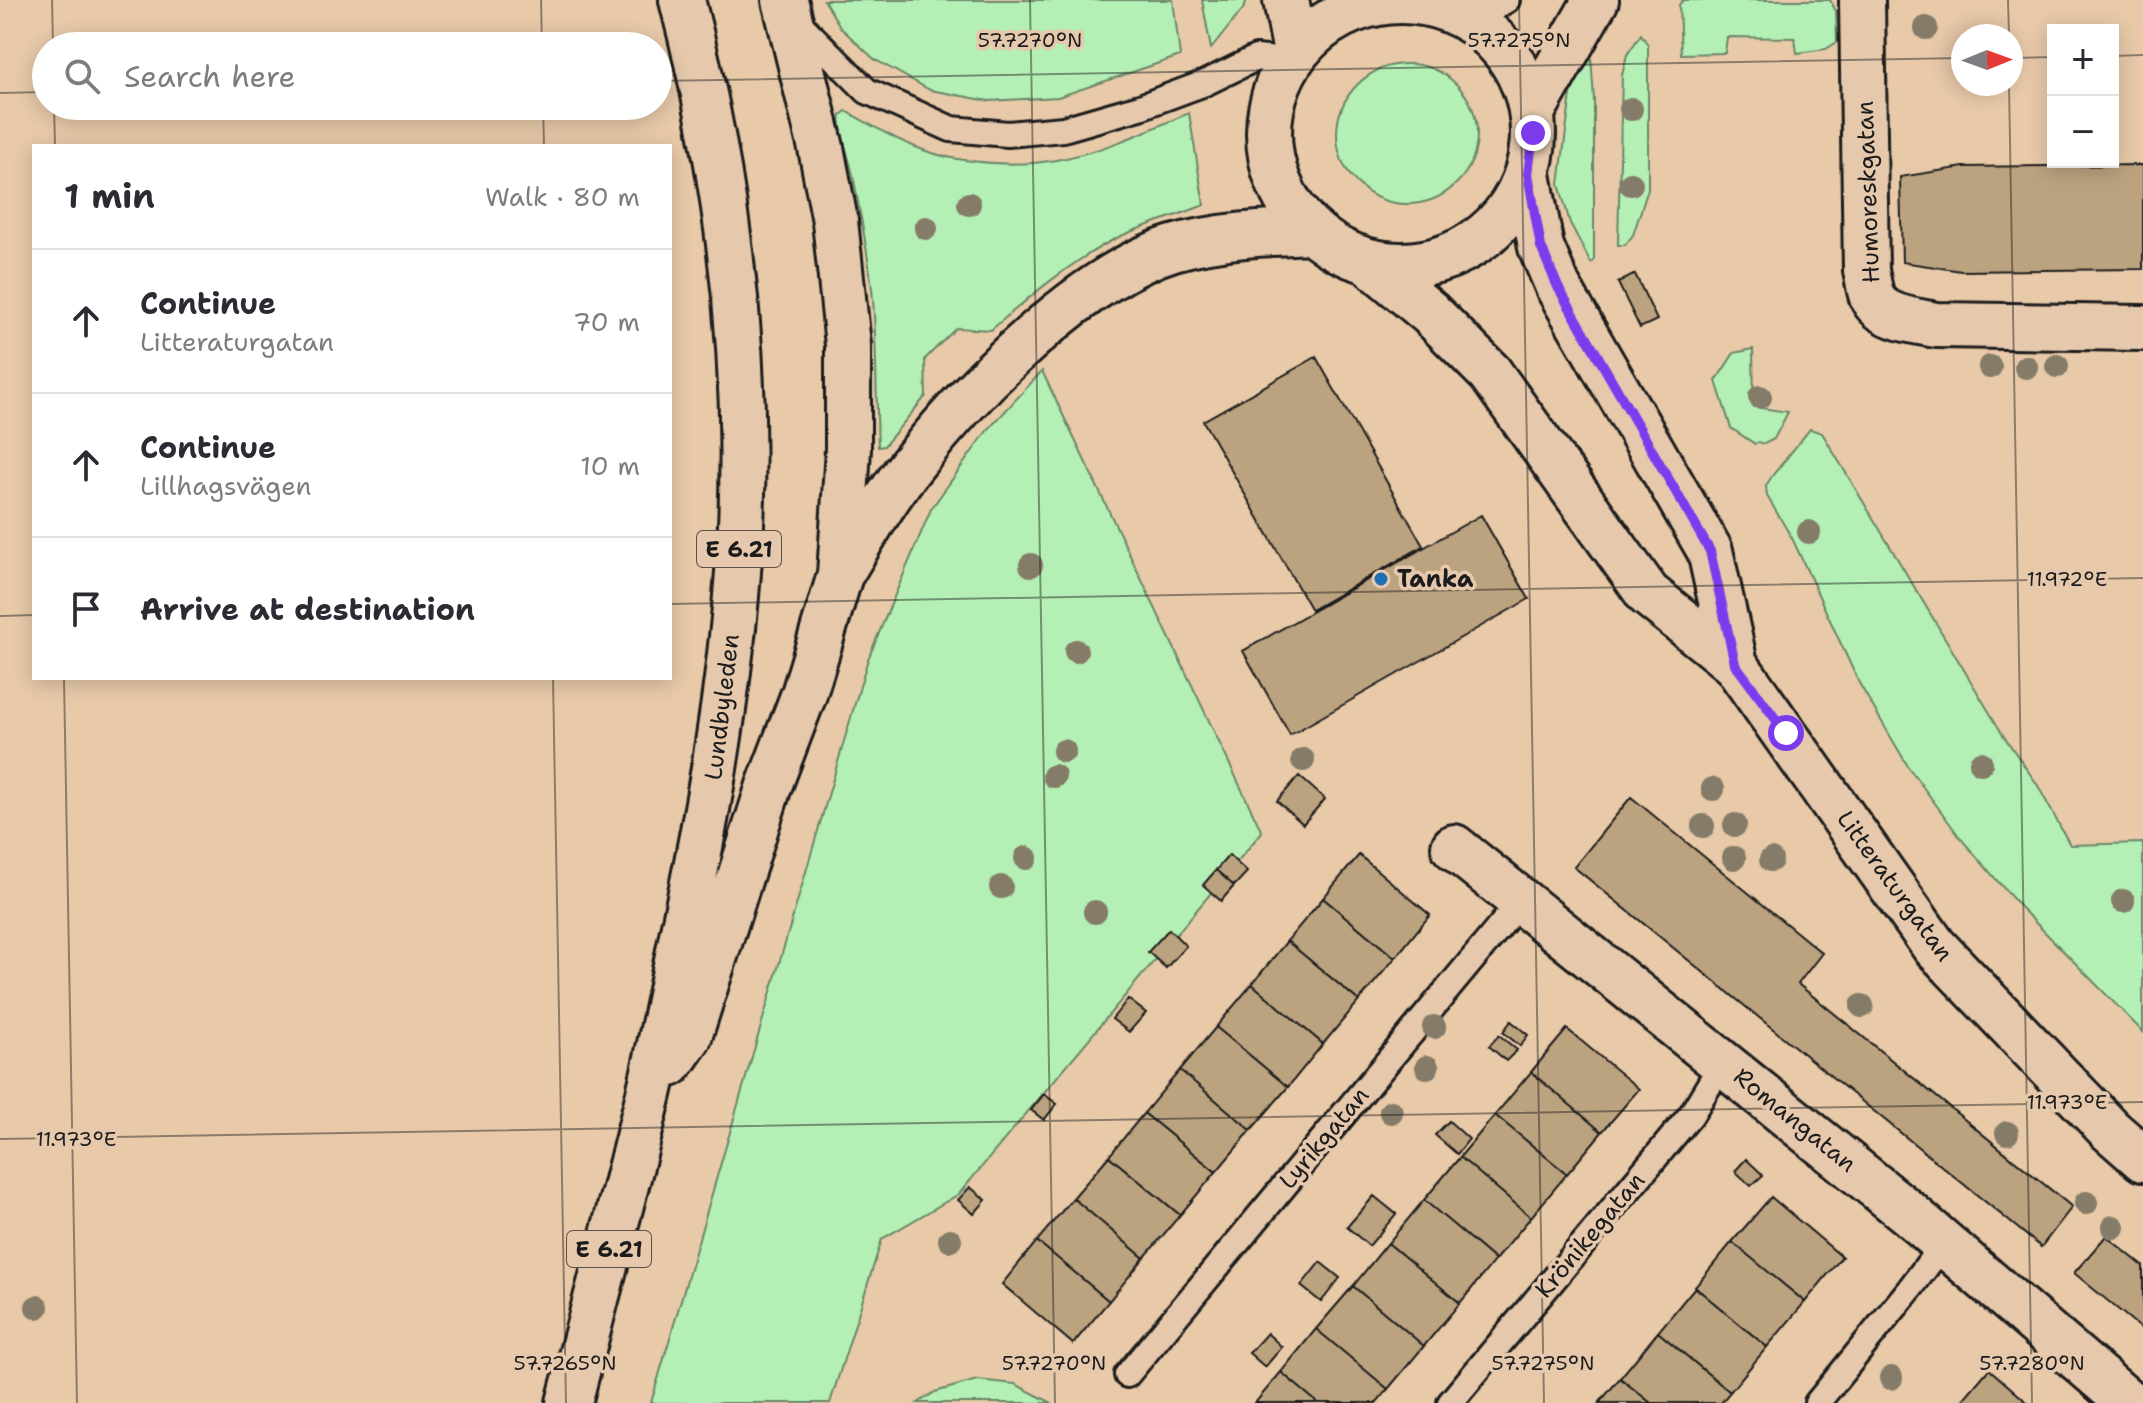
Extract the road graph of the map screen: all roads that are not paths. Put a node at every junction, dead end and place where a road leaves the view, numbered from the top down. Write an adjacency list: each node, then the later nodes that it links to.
1 (682, 0): 18 (main road, Lundbyleden / E 6.21)
2 (1286, 0): 7 (main road)
3 (1596, 0): 8 (main road)
4 (1862, 0): 12 (main road, Humoreskgatan)
5 (787, 6): 7 (lane, E 6.21); 13 (main road, E 6.21)
6 (1464, 7): 7 (main road); 8 (main road)
7 (1293, 57): 10 (main road)
8 (1532, 112): 9 (main road)
9 (1528, 174): 11 (main road); 14 (main road, Litteraturgatan)
10 (1312, 231): 11 (main road); 13 (main road, E 6.21)
11 (1369, 262): 14 (main road, Litteraturgatan)
12 (2143, 328)
13 (840, 575): 18 (main road, E 6.21)
14 (1735, 664): 19 (main road, Litteraturgatan)
15 (1454, 847): 16 (main road, Romangatan)
16 (1521, 901): 17 (main road, Romangatan); 21 (lane, Lyrikgatan)
17 (1723, 1062): 20 (main road, Romangatan); 23 (lane, Krönikegatan)
18 (648, 1096): 22 (main road, Lundbyleden / E 6.21)
19 (2143, 1159)
20 (1944, 1243): 24 (lane); 25 (main road, Romangatan)
21 (1127, 1375)
22 (569, 1403)
23 (1450, 1403)
24 (1817, 1403)
25 (2129, 1403)

